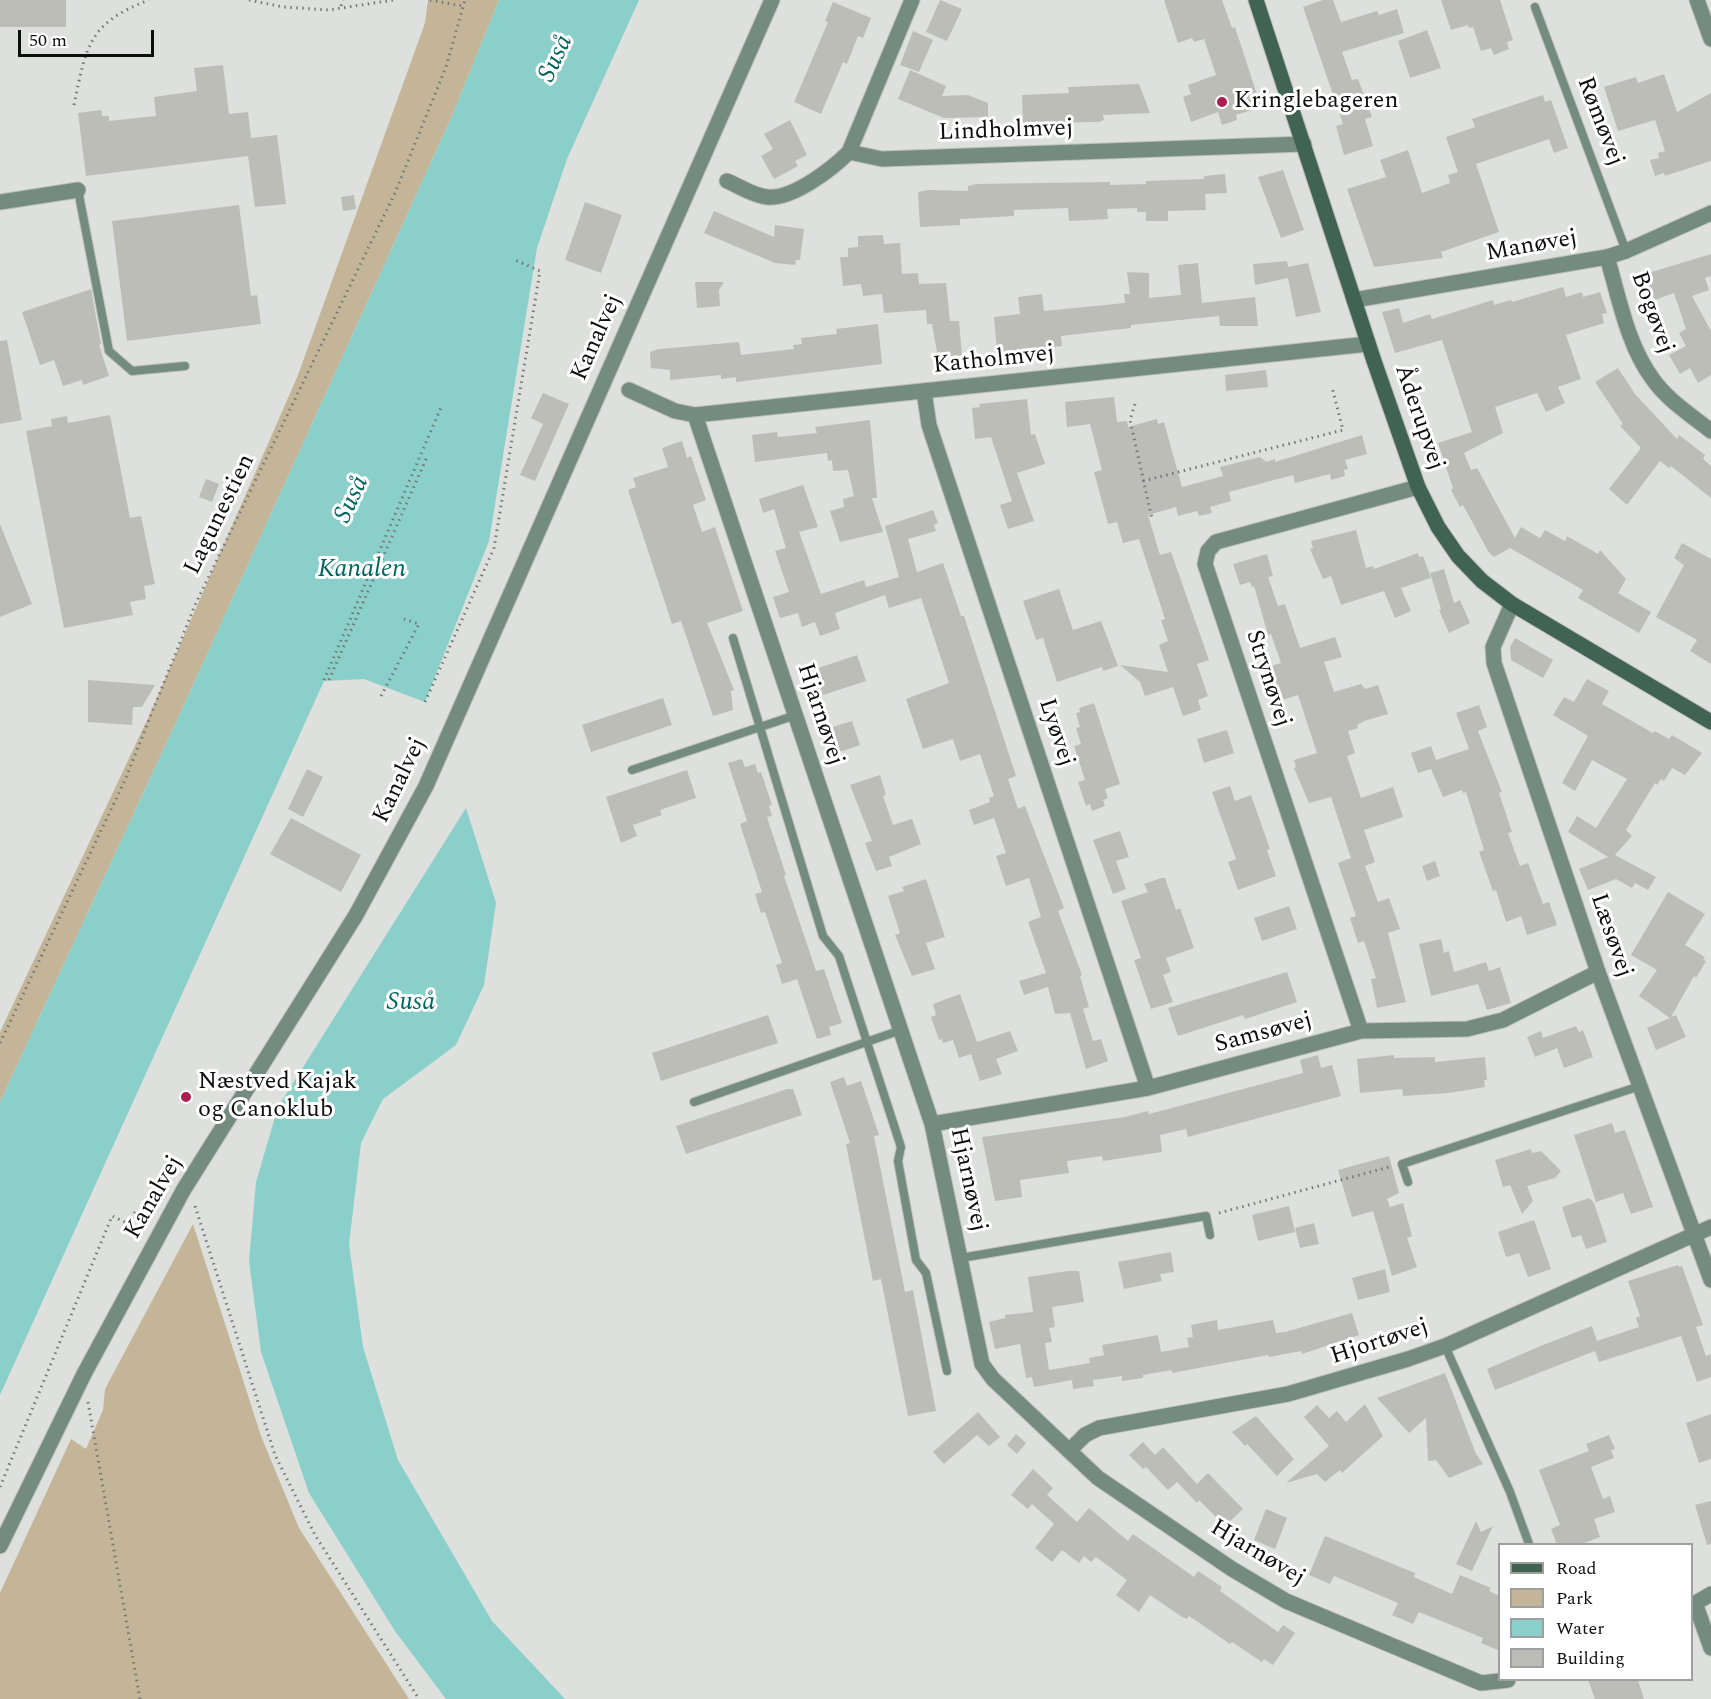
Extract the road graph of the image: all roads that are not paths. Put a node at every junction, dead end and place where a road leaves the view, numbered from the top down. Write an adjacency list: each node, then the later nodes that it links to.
1 (772, 0): 47 (street, Kanalvej)
2 (912, 0): 8 (street)
3 (1256, 0): 7 (street, Åderupvej)
4 (1697, 0): 6 (street)
5 (1535, 7): 13 (lane, Rømøvej)
6 (1711, 39)
7 (1304, 144): 8 (street, Lindholmvej); 15 (street, Åderupvej)
8 (849, 152): 9 (street)
9 (727, 181)
10 (78, 190): 11 (street); 17 (lane)
11 (0, 202)
12 (1711, 213): 13 (street, Manøvej)
13 (1626, 251): 14 (street, Manøvej)
14 (1607, 257): 15 (street, Manøvej); 21 (street, Bogøvej)
15 (1354, 300): 16 (street, Åderupvej)
16 (1368, 344): 19 (street, Katholmvej); 22 (street, Åderupvej)
17 (185, 366)
18 (629, 390): 20 (street, Katholmvej)
19 (924, 391): 20 (street, Katholmvej); 34 (street, Lyøvej)
20 (695, 415): 25 (street, Hjarnøvej)
21 (1711, 431)
22 (1418, 487): 23 (street, Åderupvej); 31 (street, Strynøvej)
23 (1512, 604): 26 (street, Åderupvej); 29 (street, Læsøvej)
24 (733, 638): 27 (lane)
25 (796, 715): 27 (lane); 30 (street, Hjarnøvej)
26 (1711, 722)
27 (760, 727): 28 (lane); 32 (lane)
28 (632, 770)
29 (1598, 972): 31 (street, Samsøvej); 33 (street, Læsøvej)
30 (901, 1030): 32 (lane); 36 (street, Hjarnøvej)
31 (1361, 1031): 34 (street, Samsøvej)
32 (867, 1042): 35 (lane); 44 (lane)
33 (1640, 1086): 37 (lane); 39 (street, Læsøvej)
34 (1148, 1088): 36 (street, Samsøvej)
35 (694, 1102)
36 (932, 1124): 41 (street, Hjarnøvej)
37 (1408, 1182)
38 (1711, 1227): 39 (street, Hjortøvej)
39 (1694, 1235): 42 (street, Læsøvej); 43 (street, Hjortøvej)
40 (1210, 1236): 41 (lane)
41 (961, 1258): 45 (street, Hjarnøvej)
42 (1711, 1280)
43 (1445, 1346): 45 (street, Hjortøvej); 46 (lane)
44 (947, 1371)
45 (1069, 1451): 51 (street, Hjarnøvej)
46 (1527, 1543)
47 (0, 1546)
48 (1711, 1594): 49 (street)
49 (1693, 1604): 50 (street)
50 (1711, 1648)
51 (1499, 1681)

